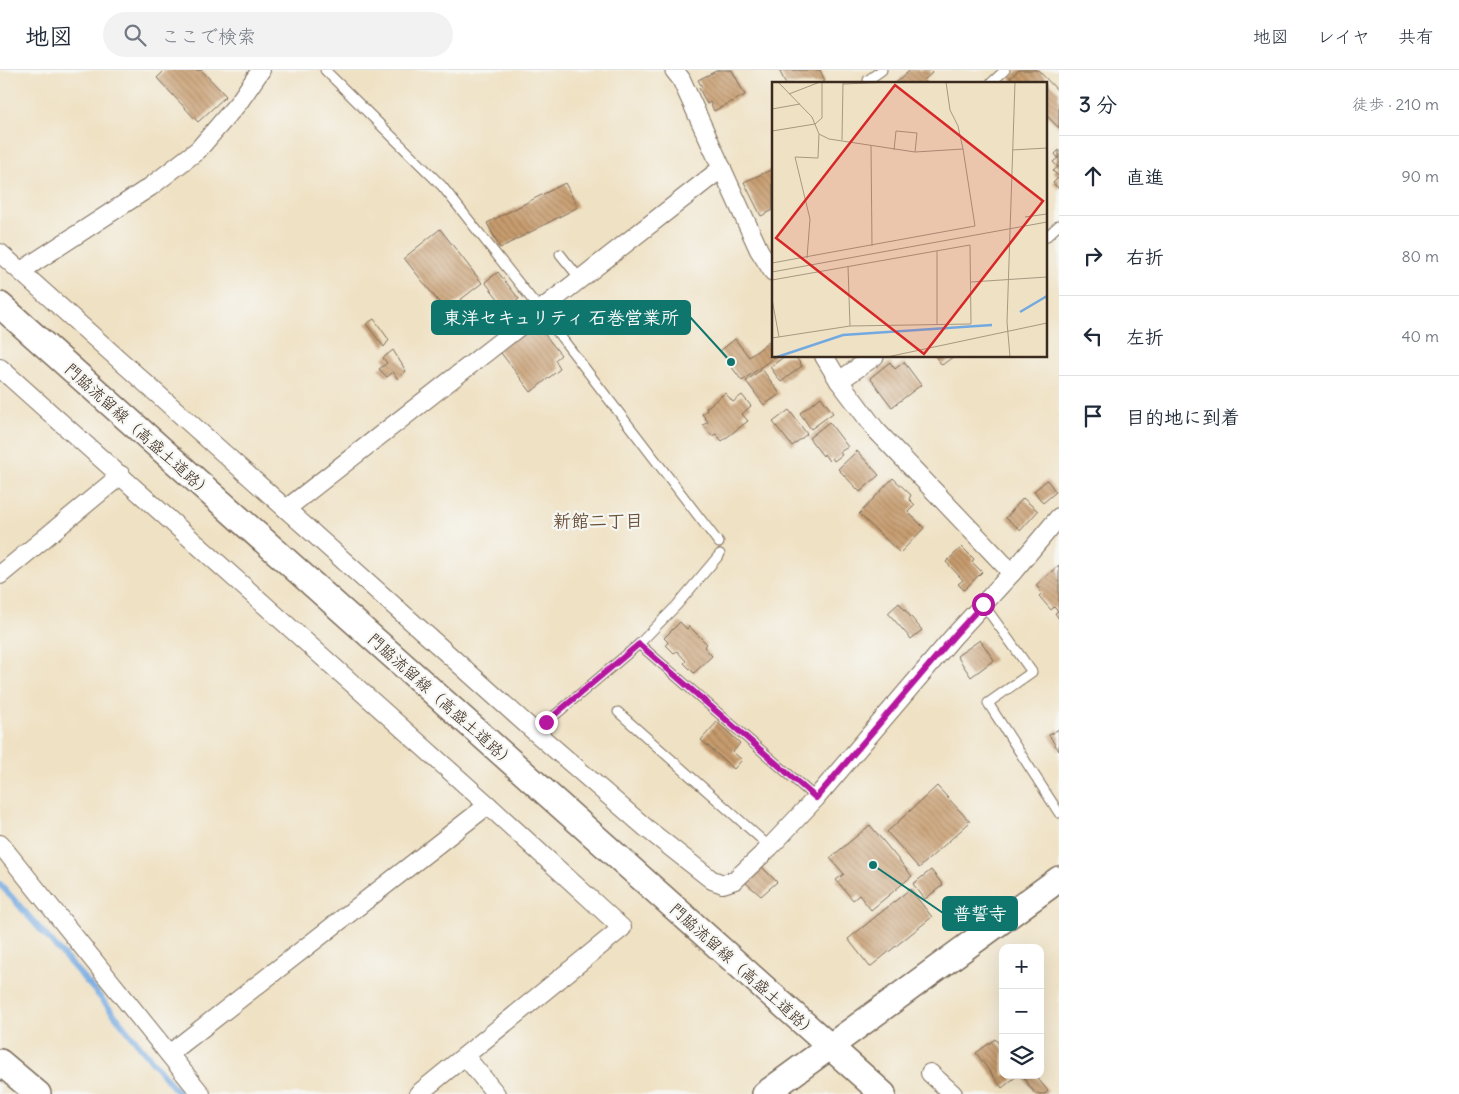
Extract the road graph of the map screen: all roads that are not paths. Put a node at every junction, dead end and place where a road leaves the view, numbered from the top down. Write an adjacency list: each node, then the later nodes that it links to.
1 (261, 70): 14 (street)
2 (325, 70): 17 (lane)
3 (674, 70): 8 (street)
4 (882, 70): 6 (lane)
5 (1005, 70): 7 (lane)
6 (868, 80)
7 (992, 82)
8 (722, 168): 13 (street); 15 (street)
9 (1059, 225): 10 (lane)
10 (1046, 237)
11 (0, 253): 14 (street)
12 (560, 254): 15 (lane)
13 (772, 270)
14 (21, 271): 23 (street)
15 (581, 280): 17 (street)
16 (0, 305): 39 (main road, 門脇流留線（高盛土道路）)
17 (541, 311): 23 (street); 25 (lane)
18 (825, 358): 21 (street)
19 (872, 358): 21 (street)
20 (0, 368): 22 (street)
21 (839, 380): 27 (street)
22 (120, 475): 28 (street); 34 (street)
23 (286, 510): 32 (street)
24 (1059, 518): 27 (street)
25 (720, 543)
26 (720, 554): 30 (lane)
27 (1012, 572): 29 (street)
28 (0, 575)
29 (983, 604): 33 (street); 35 (lane)
30 (639, 644): 32 (lane); 33 (lane)
31 (618, 712): 37 (lane)
32 (535, 732): 37 (street)
33 (816, 798): 37 (street)
34 (488, 805): 40 (street); 41 (street)
35 (1059, 813)
36 (0, 844): 40 (street)
37 (770, 847)
38 (1059, 880): 39 (main road)
39 (830, 1047): 48 (main road); 49 (main road, 門脇流留線（高盛土道路）)
40 (168, 1054): 45 (street)
41 (465, 1056): 46 (street); 47 (street)
42 (0, 1062): 44 (main road)
43 (930, 1073): 50 (street)
44 (38, 1094)
45 (201, 1094)
46 (418, 1094)
47 (496, 1094)
48 (765, 1094)
49 (883, 1094)
50 (953, 1094)

